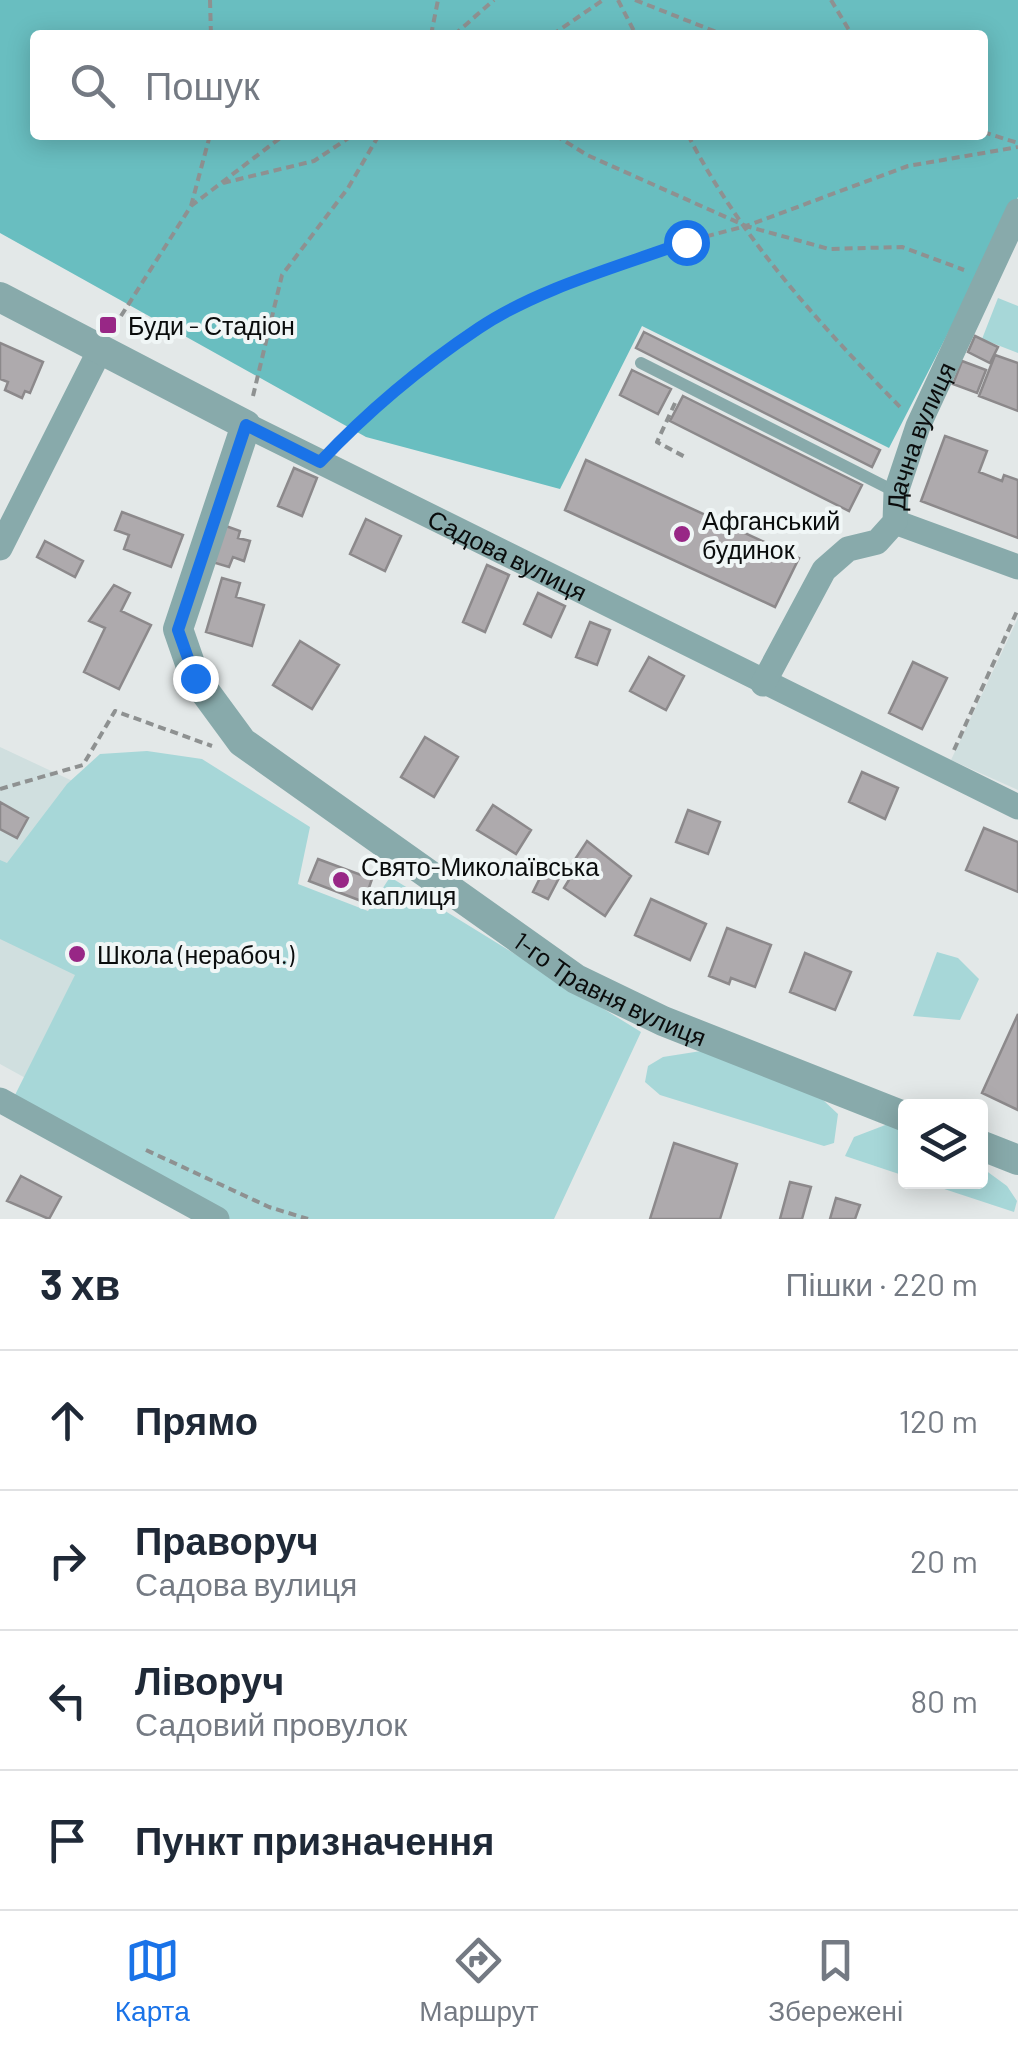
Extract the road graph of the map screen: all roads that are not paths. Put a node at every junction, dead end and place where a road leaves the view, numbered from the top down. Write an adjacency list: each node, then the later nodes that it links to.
1 (1018, 210): 6 (street, Дачна вулиця)
2 (0, 297): 3 (street, Садова вулиця)
3 (101, 348): 5 (street, Садова вулиця); 8 (street)
4 (641, 363): 6 (lane)
5 (246, 425): 10 (street, Садова вулиця); 13 (street, 1-го Травня вулиця)
6 (896, 492): 7 (street, Дачна вулиця)
7 (895, 522): 9 (street); 10 (street, Дачна вулиця)
8 (0, 548)
9 (1018, 567)
10 (764, 684): 11 (street, Садова вулиця)
11 (1018, 807)
12 (0, 1100): 16 (street)
13 (898, 1113)
14 (988, 1148): 15 (street)
15 (1018, 1160)
16 (217, 1219)

